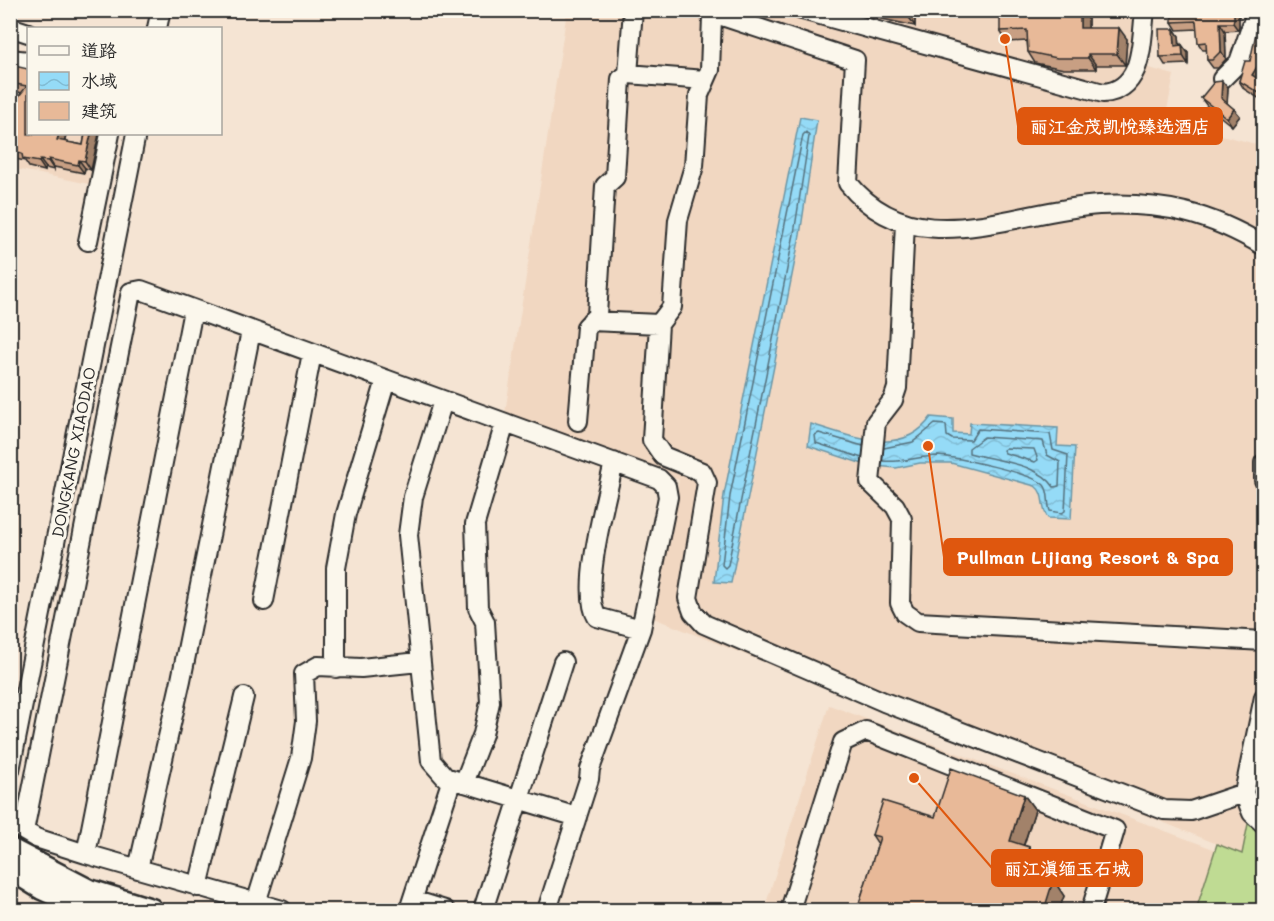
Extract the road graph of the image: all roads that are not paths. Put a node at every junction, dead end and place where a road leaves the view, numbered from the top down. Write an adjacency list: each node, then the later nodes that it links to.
1 (161, 10): 7 (street)
2 (633, 10): 11 (street)
3 (802, 10): 4 (street)
4 (1144, 10)
5 (1257, 10): 12 (street)
6 (10, 27): 8 (street)
7 (158, 27)
8 (27, 33)
9 (10, 59): 10 (street)
10 (27, 60)
11 (628, 74): 13 (street); 20 (street)
12 (1222, 79)
13 (705, 80): 16 (street); 21 (street)
14 (110, 135): 17 (street)
15 (136, 135): 39 (street, DONGKANG XIAODAO)
16 (905, 223): 18 (street); 33 (street)
17 (88, 241)
18 (1263, 246)
19 (193, 310): 22 (street); 46 (street); 46 (street)
20 (591, 321): 21 (street); 26 (street)
21 (659, 324): 41 (street)
22 (251, 331): 23 (street); 48 (street)
23 (312, 353): 24 (street); 31 (street)
24 (386, 380): 25 (street); 36 (street)
25 (443, 401): 27 (street); 34 (street)
26 (578, 421)
27 (505, 423): 28 (street); 40 (street)
28 (614, 462): 32 (street); 32 (street)
29 (1263, 463): 30 (street)
30 (1263, 480)
31 (264, 601)
32 (641, 629): 43 (street)
33 (1263, 641)
34 (419, 662): 36 (street); 40 (street)
35 (563, 662): 42 (street)
36 (336, 668): 50 (street)
37 (244, 697): 49 (street)
38 (1263, 697): 41 (street)
39 (10, 770)
40 (458, 781): 42 (street); 51 (street)
41 (1244, 793): 44 (street)
42 (519, 800): 43 (street); 56 (street)
43 (577, 818): 57 (street)
44 (1263, 824)
45 (10, 850): 53 (main road)
46 (86, 854): 48 (street)
47 (10, 868): 52 (main road)
48 (138, 869): 49 (street)
49 (198, 886): 50 (street)
50 (256, 903): 54 (street)
51 (411, 905): 55 (street)
52 (90, 910)
53 (151, 910)
54 (282, 910)
55 (445, 910)
56 (483, 910)
57 (547, 910)
58 (790, 910): 59 (street)
59 (1091, 910)

